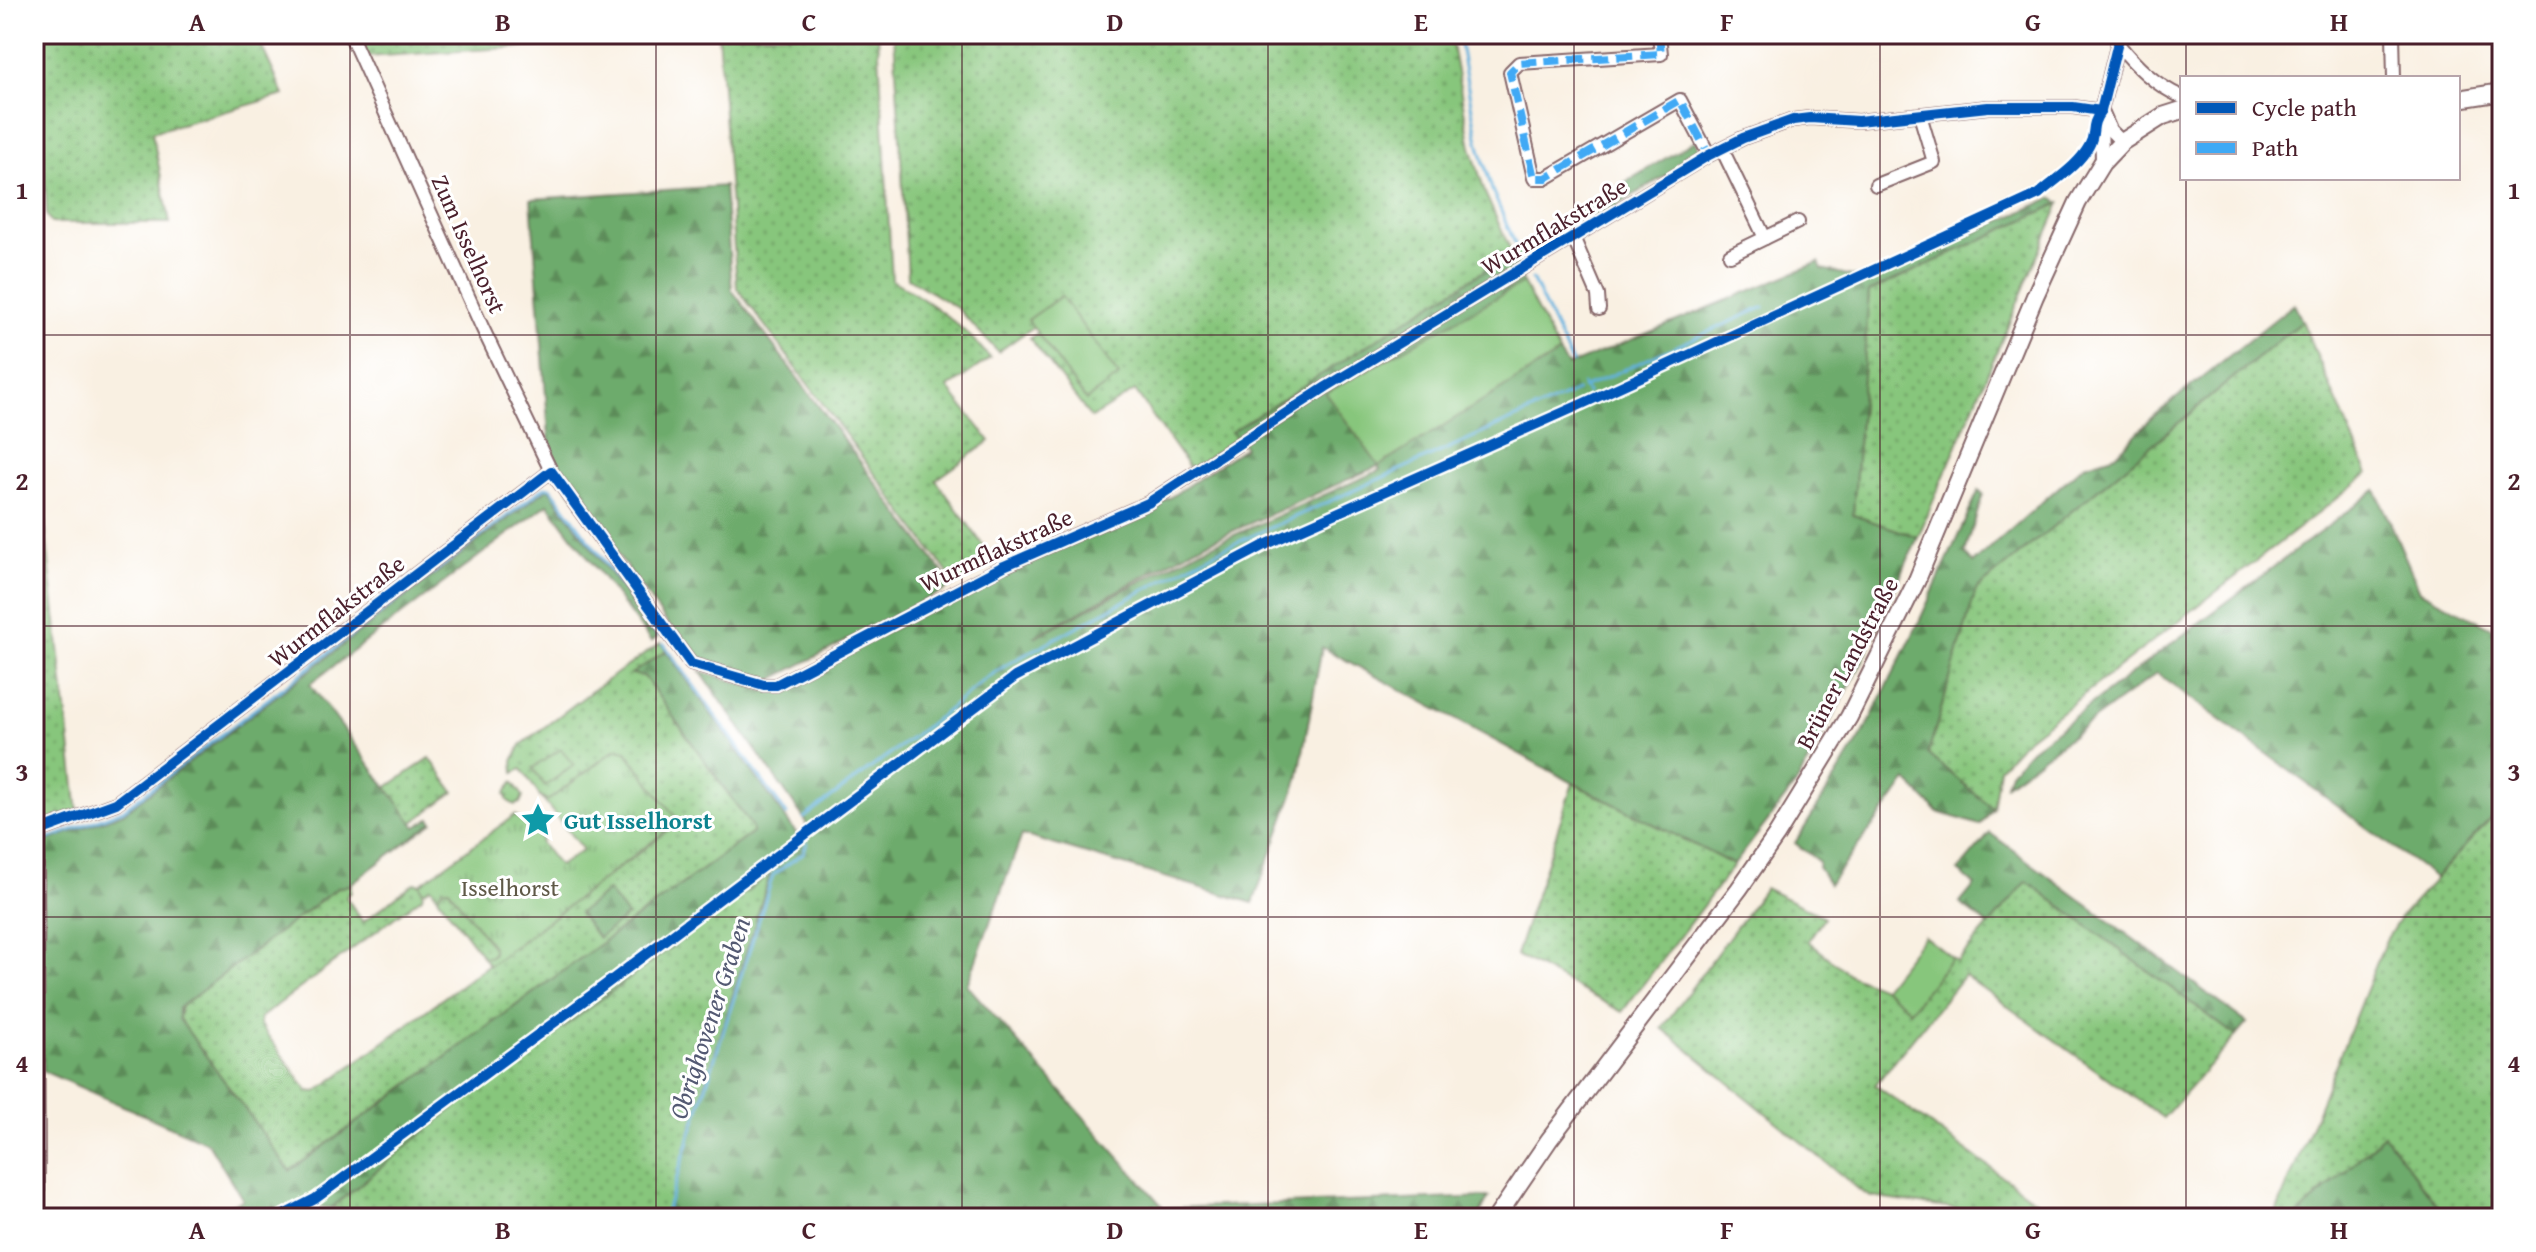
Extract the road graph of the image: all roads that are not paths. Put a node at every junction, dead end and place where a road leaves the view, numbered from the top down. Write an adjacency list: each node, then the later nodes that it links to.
1 (350, 34): 22 (street, Zum Isselhorst)
2 (1659, 34): 14 (street)
3 (2393, 34): 5 (street)
4 (2119, 39): 7 (street); 9 (street)
5 (2394, 76)
6 (2502, 92): 8 (main road)
7 (2180, 96)
8 (2460, 99)
9 (2101, 111): 11 (street, Wurmflakstraße); 12 (street); 15 (street)
10 (2180, 111): 12 (main road, Brüner Landstraße)
11 (1920, 115): 13 (street, Wurmflakstraße); 16 (street)
12 (2122, 142): 15 (main road, Brüner Landstraße)
13 (1722, 149): 14 (street, Wurmflakstraße); 19 (street)
14 (1709, 155): 18 (street, Wurmflakstraße)
15 (2102, 163): 25 (main road, Brüner Landstraße)
16 (1876, 185)
17 (1798, 222): 19 (street)
18 (1573, 237): 21 (street, Wurmflakstraße); 22 (street, Wurmflakstraße)
19 (1765, 238): 20 (street)
20 (1730, 255)
21 (1599, 309)
22 (551, 471): 23 (street, Wurmflakstraße)
23 (35, 833): 24 (street)
24 (38, 1218)
25 (1496, 1218)

